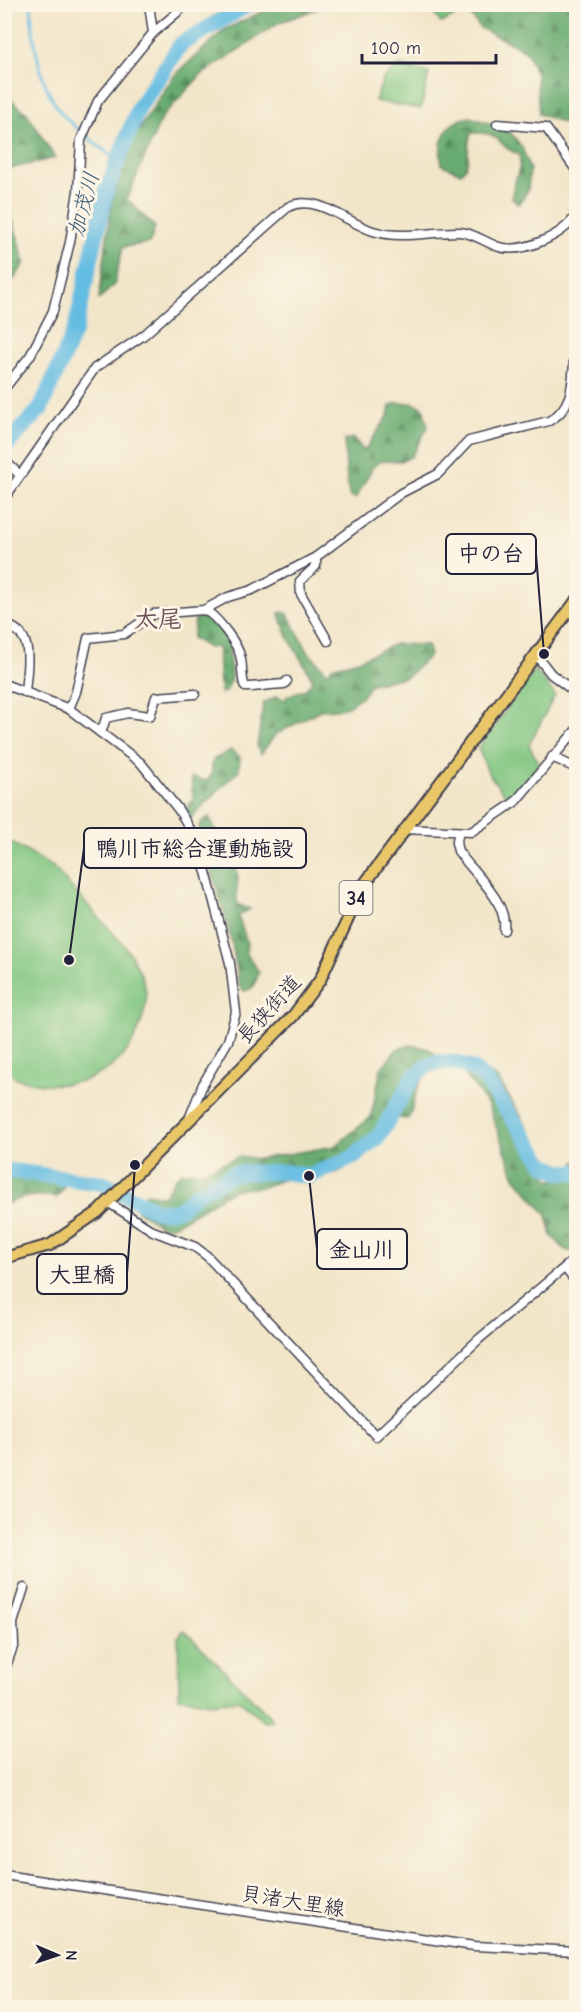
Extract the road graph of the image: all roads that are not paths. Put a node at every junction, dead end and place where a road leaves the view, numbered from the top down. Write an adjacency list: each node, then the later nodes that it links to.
1 (149, 4): 3 (street)
2 (188, 4): 3 (street)
3 (153, 33): 8 (street)
4 (497, 124): 5 (street)
5 (576, 170)
6 (576, 215): 10 (street)
7 (576, 344): 12 (street)
8 (4, 389)
9 (4, 460): 10 (street)
10 (20, 475): 11 (street)
11 (4, 499)
12 (316, 557): 14 (street); 16 (street)
13 (576, 601): 17 (main road, 長狭街道 / 34)
14 (204, 610): 18 (street); 23 (street)
15 (4, 625): 20 (street)
16 (328, 641)
17 (537, 656): 21 (street); 28 (main road, 長狭街道 / 34)
18 (287, 681)
19 (4, 684): 20 (street)
20 (25, 692): 23 (street)
21 (576, 693)
22 (195, 694): 25 (street)
23 (69, 708): 25 (street)
24 (576, 730): 26 (street)
25 (101, 733): 31 (street)
26 (552, 757): 27 (street); 29 (street)
27 (576, 768)
28 (404, 829): 29 (street); 31 (main road, 長狭街道 / 34)
29 (459, 833): 30 (street)
30 (504, 930)
31 (188, 1123): 32 (main road, 長狭街道 / 34)
32 (110, 1202): 33 (main road, 長狭街道 / 34); 35 (street)
33 (4, 1258)
34 (576, 1258): 35 (street)
35 (565, 1268): 36 (street)
36 (576, 1282)
37 (24, 1588): 38 (street)
38 (4, 1672)
39 (4, 1875): 40 (street, 貝渚大里線)
40 (576, 1951)

